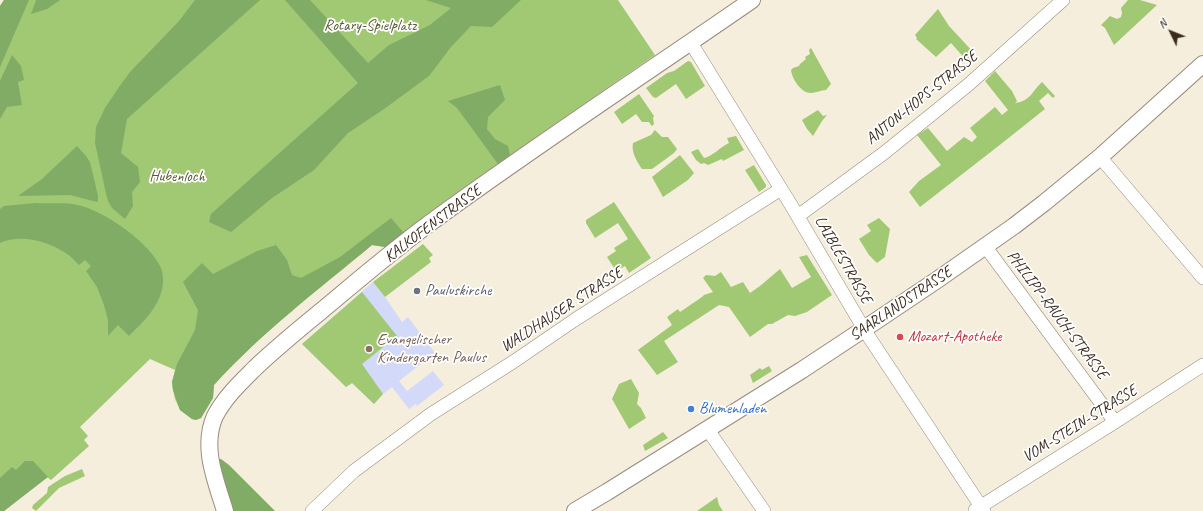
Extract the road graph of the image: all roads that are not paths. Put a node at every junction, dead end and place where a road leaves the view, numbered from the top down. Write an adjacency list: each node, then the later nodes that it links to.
1 (752, 0): 3 (street, KALKOFENSTRASSE)
2 (1063, 0): 7 (street, ANTON-HOPS-STRASSE)
3 (691, 43): 6 (street, LAIBLESTRASSE); 15 (street, KALKOFENSTRASSE)
4 (1202, 66): 5 (street, SAARLANDSTRASSE)
5 (1100, 157): 8 (street, SAARLANDSTRASSE); 9 (street)
6 (781, 189): 7 (street, LAIBLESTRASSE); 16 (street, WALDHAUSER STRASSE)
7 (798, 216): 10 (street, LAIBLESTRASSE)
8 (985, 246): 10 (street, SAARLANDSTRASSE); 12 (street, PHILIPP-RAUCH-STRASSE)
9 (1203, 278)
10 (864, 329): 13 (street, SAARLANDSTRASSE); 14 (street, LAIBLESTRASSE)
11 (1203, 365): 12 (street, VOM-STEIN-STRASSE)
12 (1115, 422): 14 (street, VOM-STEIN-STRASSE)
13 (708, 430): 17 (street, SAARLANDSTRASSE); 18 (street)
14 (980, 510)
15 (225, 511)
16 (312, 511)
17 (575, 511)
18 (764, 511)

